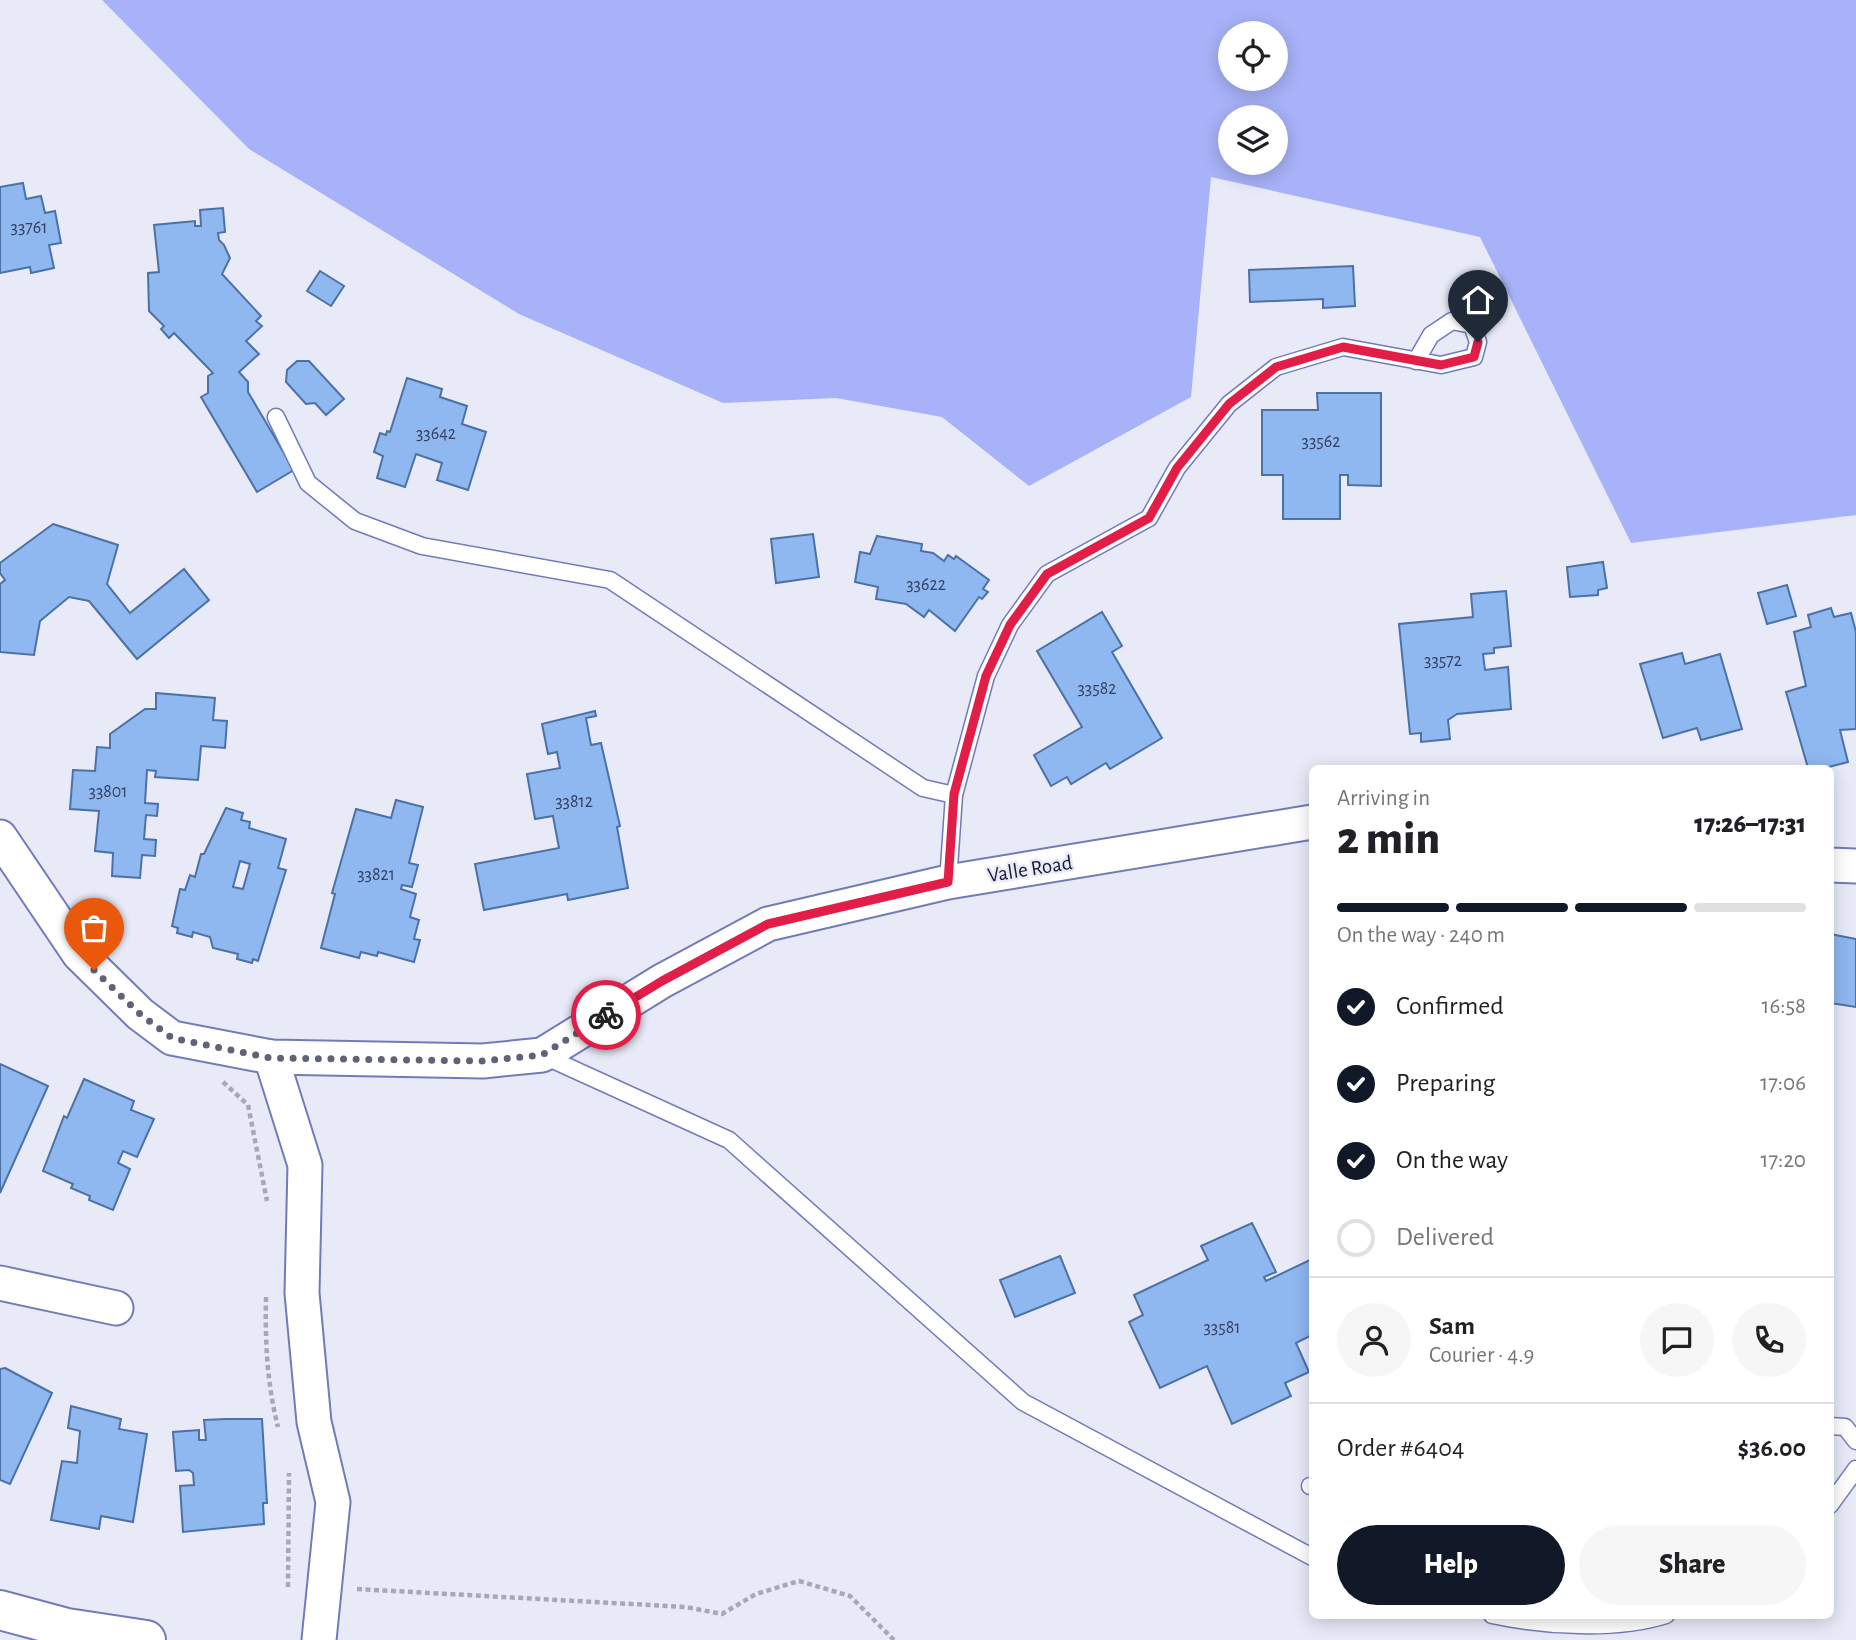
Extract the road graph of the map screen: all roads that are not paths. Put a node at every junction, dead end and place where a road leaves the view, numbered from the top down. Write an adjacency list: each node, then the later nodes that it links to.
1 (1416, 361): 3 (lane)
2 (276, 417): 3 (lane)
3 (954, 794): 8 (lane)
4 (1309, 822): 8 (street, Valle Road)
5 (0, 837): 10 (street, Valle Road)
6 (1834, 865): 7 (street)
7 (1856, 866)
8 (948, 882): 9 (street, Valle Road)
9 (542, 1055): 10 (street, Valle Road); 17 (lane)
10 (271, 1058): 22 (street)
11 (0, 1283): 12 (street)
12 (117, 1308)
13 (1834, 1426): 14 (lane)
14 (1856, 1441)
15 (1856, 1469): 16 (lane)
16 (1834, 1499)
17 (1309, 1555)
18 (0, 1611): 21 (street)
19 (1512, 1619): 20 (lane)
20 (1652, 1619)
21 (146, 1640)
22 (319, 1640)

